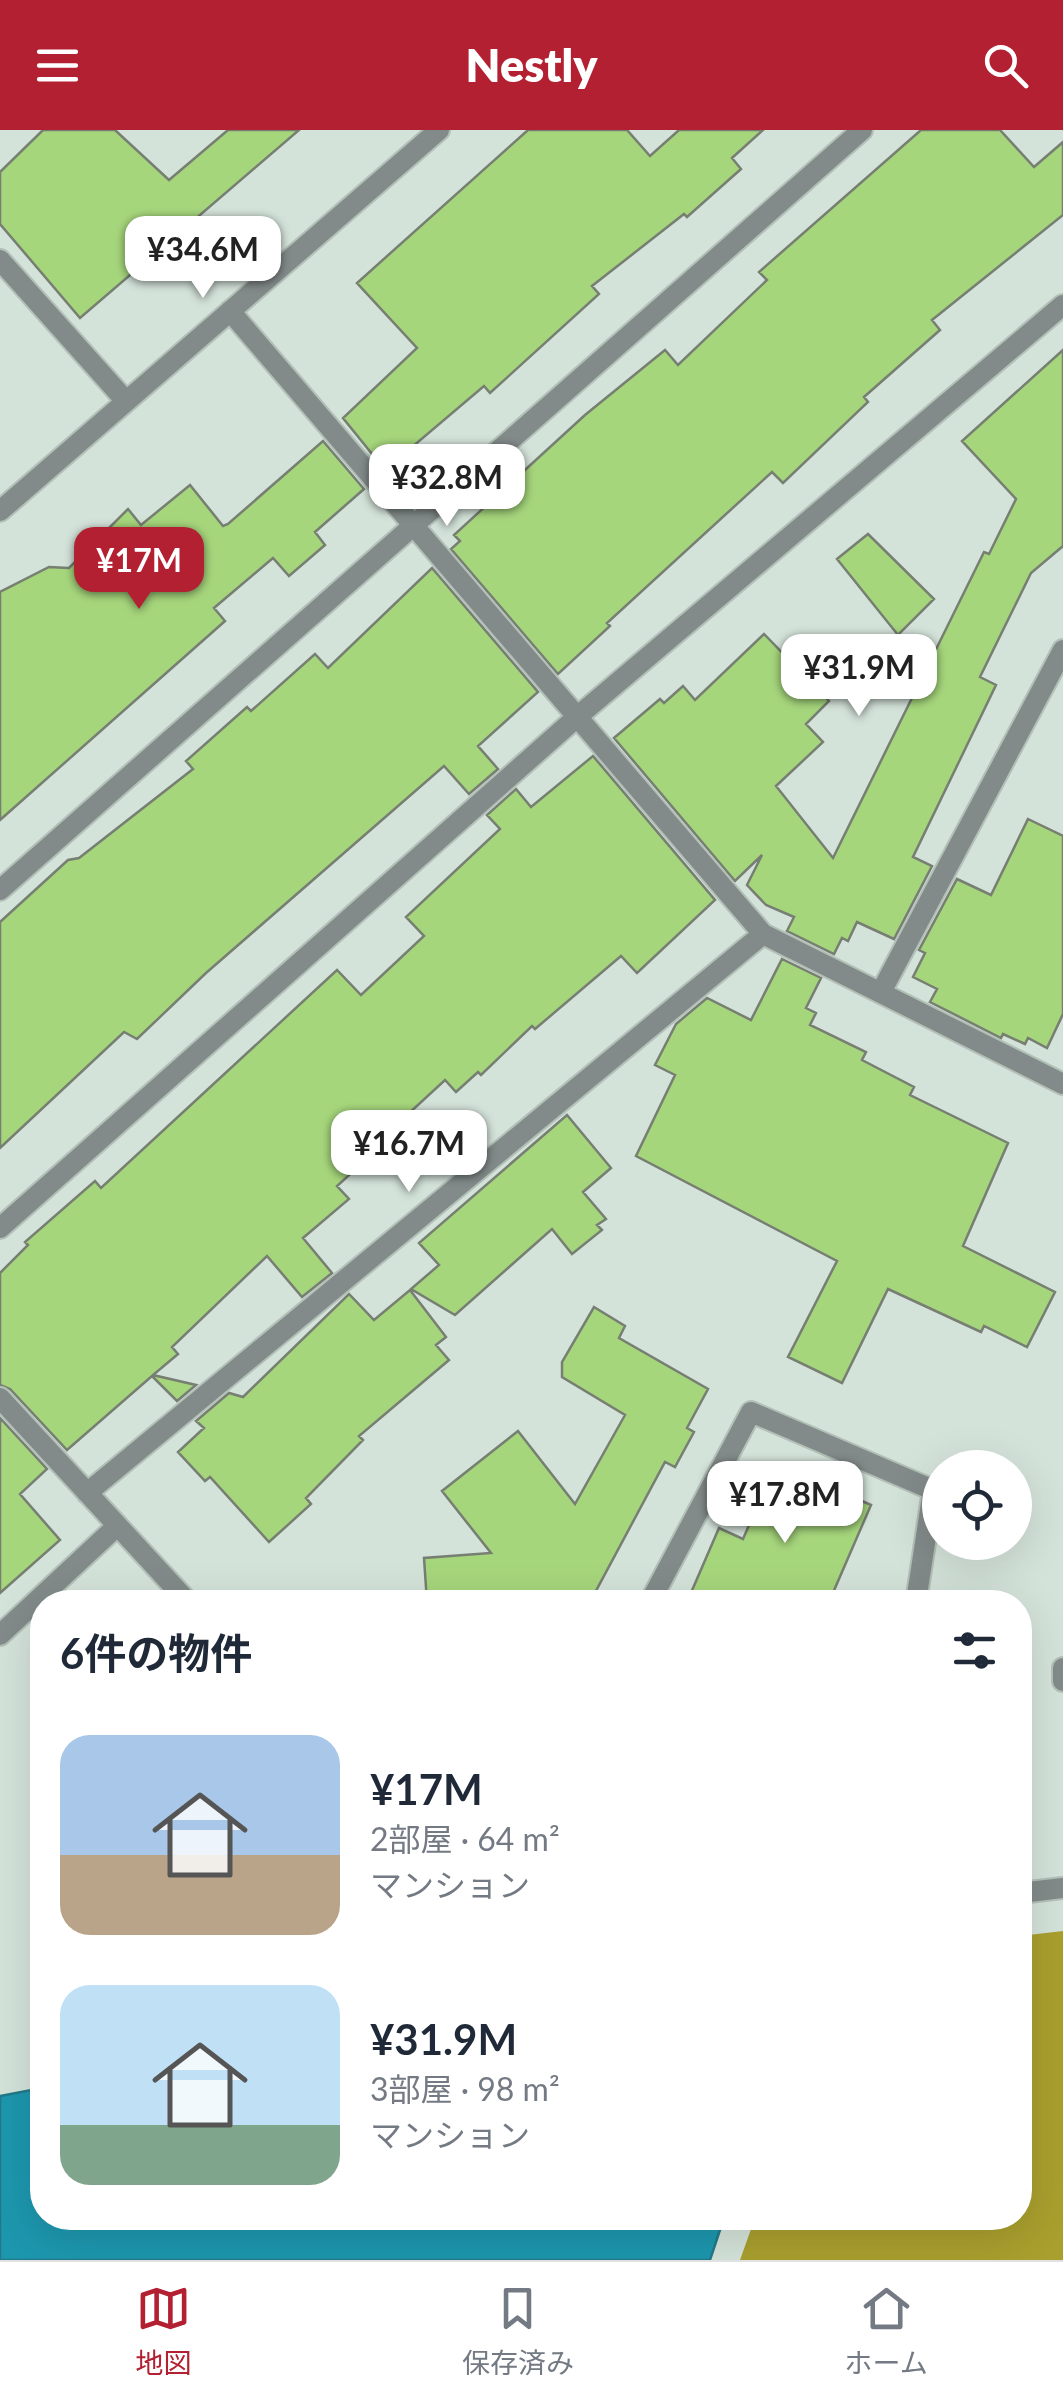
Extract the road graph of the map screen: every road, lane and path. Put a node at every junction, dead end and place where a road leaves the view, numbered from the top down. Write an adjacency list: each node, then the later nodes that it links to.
1 (440, 130): 5 (street)
2 (862, 130): 8 (street)
3 (0, 260): 6 (street)
4 (1063, 306): 10 (street)
5 (230, 311): 6 (street); 8 (street)
6 (126, 400): 7 (street)
7 (0, 512)
8 (414, 525): 10 (street); 11 (street)
9 (1063, 650): 13 (street)
10 (576, 717): 12 (street); 15 (street)
11 (0, 890)
12 (763, 934): 13 (street); 17 (street)
13 (881, 992): 14 (street)
14 (1063, 1084)
15 (0, 1228)
16 (0, 1398): 17 (street)
17 (88, 1493): 18 (street)
18 (116, 1527): 19 (street); 20 (street)
19 (48, 1590)
20 (176, 1590)
21 (656, 1590): 22 (street)
22 (918, 1590)
23 (30, 1607): 24 (street)
24 (0, 1635)
25 (1063, 1668): 26 (street)
26 (1063, 1682)
27 (1063, 1888): 28 (street)
28 (1032, 1892)

